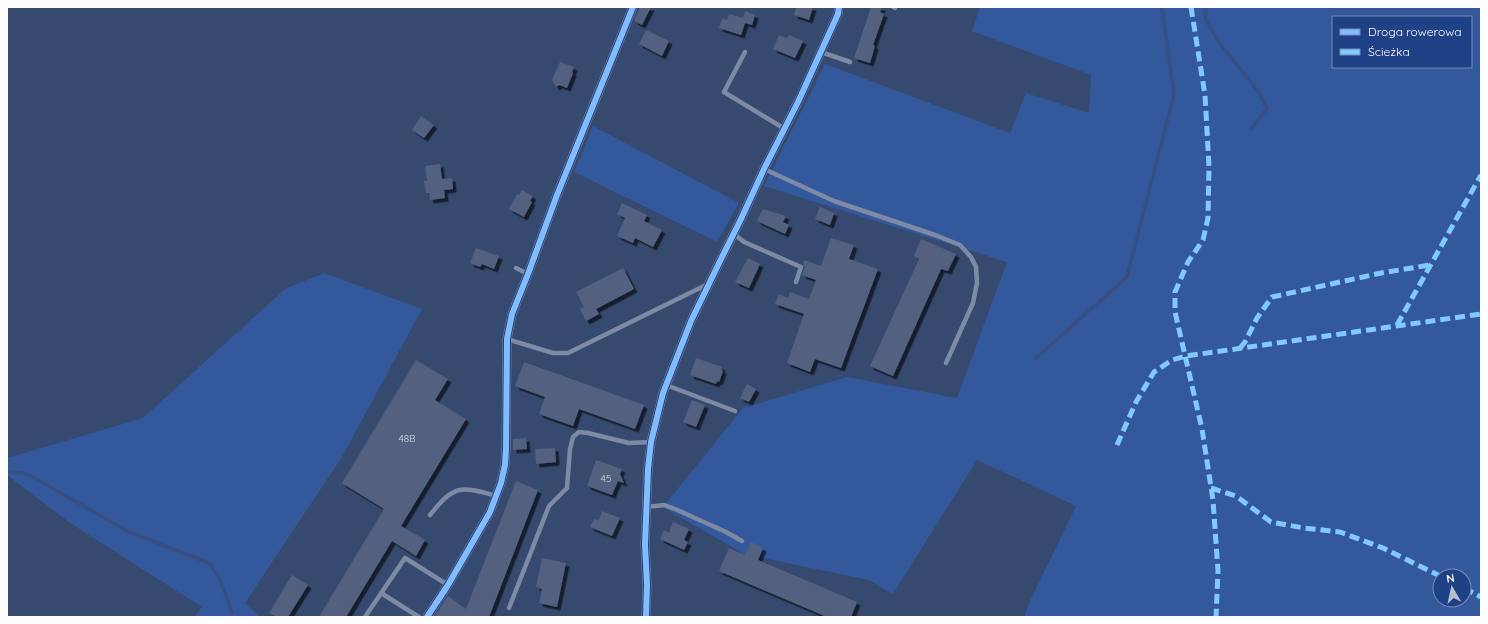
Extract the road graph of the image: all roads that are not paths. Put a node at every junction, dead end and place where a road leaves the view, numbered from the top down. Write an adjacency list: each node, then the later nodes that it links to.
1 (633, 7): 10 (street)
2 (839, 7): 4 (street)
3 (745, 52): 6 (lane)
4 (821, 52): 5 (lane); 6 (street)
5 (850, 62)
6 (785, 129): 7 (street)
7 (764, 169): 8 (street); 14 (lane)
8 (734, 234): 11 (lane); 12 (street)
9 (516, 268): 10 (lane)
10 (528, 274): 13 (street)
11 (796, 282)
12 (709, 283): 13 (lane); 15 (street)
13 (507, 339): 18 (street)
14 (946, 363)
15 (666, 385): 16 (lane); 17 (street)
16 (735, 411)
17 (651, 442): 19 (street); 24 (lane)
18 (497, 496): 20 (lane); 22 (street)
19 (647, 507): 21 (lane); 28 (street)
20 (430, 515)
21 (742, 541)
22 (448, 585): 23 (lane); 27 (street)
23 (381, 593): 25 (lane); 26 (lane)
24 (509, 608)
25 (365, 617)
26 (419, 617)
27 (427, 617)
28 (646, 617)

